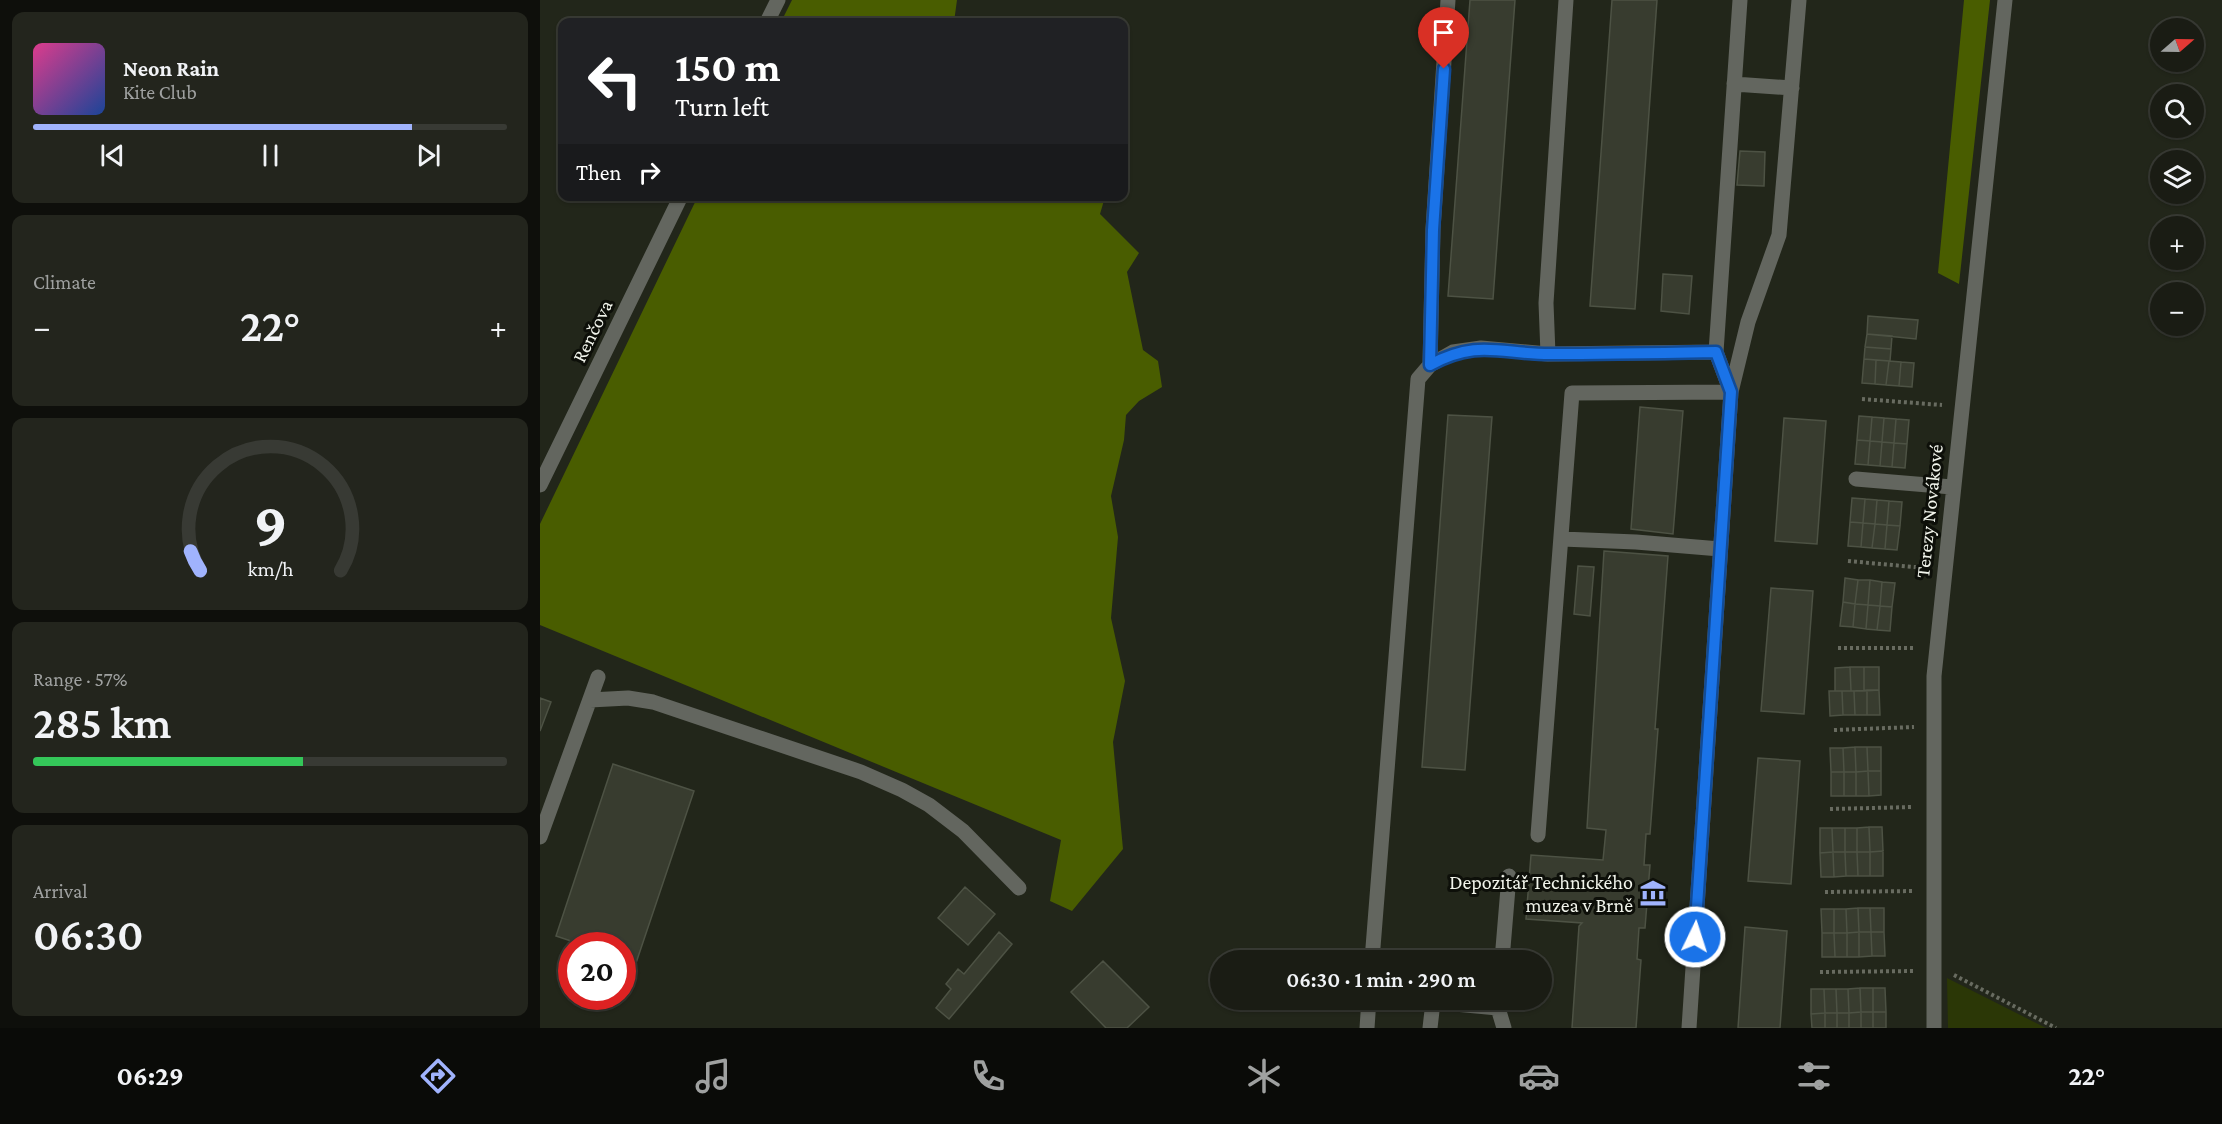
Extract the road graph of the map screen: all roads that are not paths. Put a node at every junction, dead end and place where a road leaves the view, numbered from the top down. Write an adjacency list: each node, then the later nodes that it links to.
1 (778, 0): 7 (street)
2 (1448, 0): 13 (street)
3 (1566, 0): 12 (street)
4 (1740, 0): 8 (street)
5 (1799, 0): 9 (street)
6 (2005, 0): 17 (street, Terezy Novákové)
7 (768, 18)
8 (1734, 84): 9 (street); 11 (street)
9 (1792, 88): 14 (street)
10 (679, 201): 16 (street, Renčova)
11 (1716, 352): 12 (street); 14 (street)
12 (1548, 354): 13 (street)
13 (1430, 365): 26 (street)
14 (1731, 392): 18 (street); 19 (street)
15 (1856, 479): 17 (street)
16 (540, 485)
17 (1952, 487): 35 (street, Terezy Novákové)
18 (1562, 539): 19 (street); 22 (street)
19 (1720, 549): 34 (street)
20 (598, 677): 21 (street)
21 (590, 700): 23 (street); 25 (street)
22 (1538, 835)
23 (540, 837)
24 (1509, 876): 27 (street)
25 (1019, 888)
26 (1373, 950)
27 (1503, 950)
28 (1368, 1010): 31 (street)
29 (1431, 1010): 32 (street)
30 (1500, 1010): 33 (street)
31 (1366, 1028)
32 (1430, 1028)
33 (1504, 1028)
34 (1689, 1028)
35 (1934, 1028)

